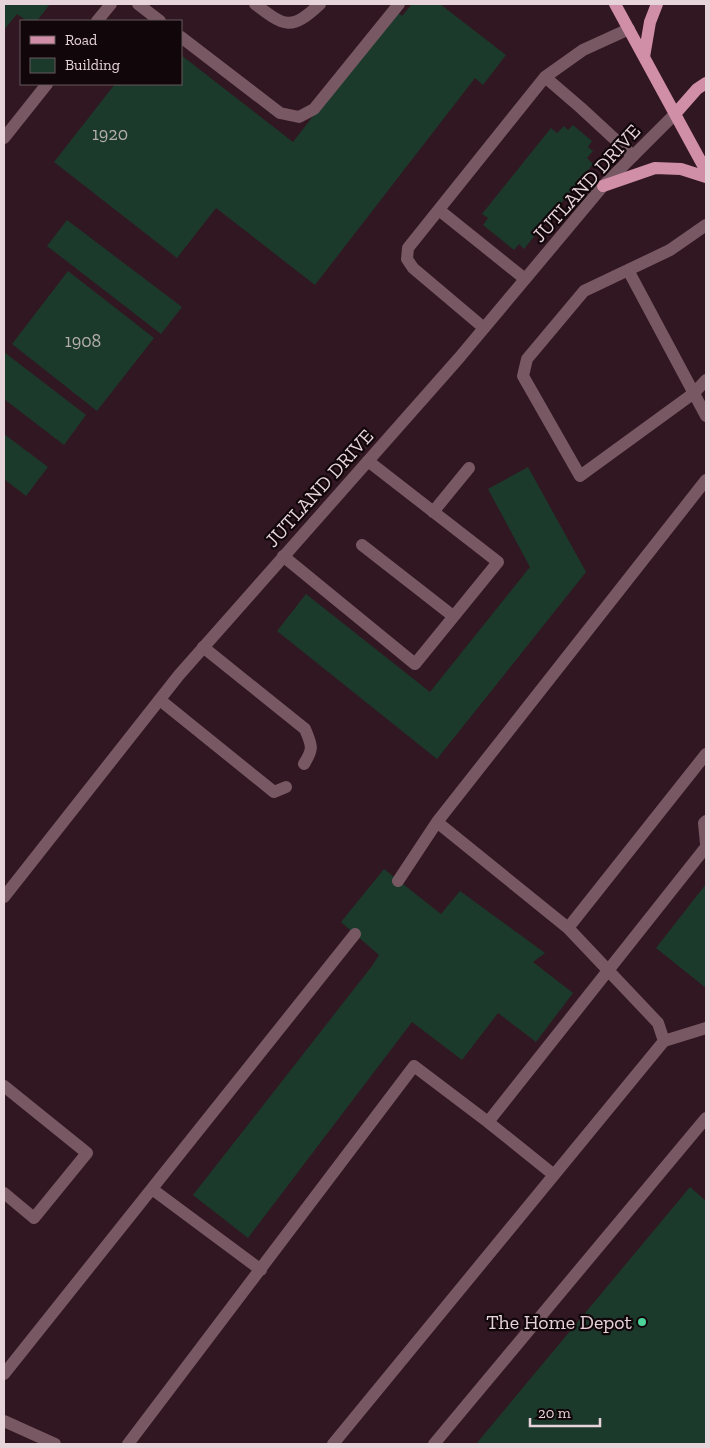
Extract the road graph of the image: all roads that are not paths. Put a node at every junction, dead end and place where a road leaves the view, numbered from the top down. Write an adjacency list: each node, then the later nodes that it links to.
1 (111, 4): 8 (street)
2 (138, 4): 9 (street)
3 (255, 4): 4 (street)
4 (320, 4)
5 (399, 4): 11 (street)
6 (615, 4): 10 (main road)
7 (657, 4): 12 (main road)
8 (98, 20)
9 (159, 20)
10 (629, 29): 12 (main road); 13 (street)
11 (182, 38)
12 (644, 56): 16 (main road)
13 (545, 78): 18 (street); 22 (street)
14 (706, 83): 16 (main road)
15 (46, 85): 17 (street)
16 (675, 114): 18 (street, JUTLAND DRIVE); 19 (main road)
17 (4, 138)
18 (633, 156): 21 (street, JUTLAND DRIVE)
19 (706, 171)
20 (706, 177): 21 (main road)
21 (603, 186): 25 (street, JUTLAND DRIVE)
22 (439, 210): 25 (street); 26 (street)
23 (706, 226): 24 (street)
24 (628, 270): 28 (street); 28 (street)
25 (525, 279): 26 (street, JUTLAND DRIVE)
26 (484, 328): 30 (street, JUTLAND DRIVE)
27 (706, 380): 28 (street)
28 (694, 393): 29 (street)
29 (706, 416)
30 (368, 460): 33 (street); 35 (street, JUTLAND DRIVE)
31 (469, 468): 33 (street)
32 (706, 480): 43 (street)
33 (433, 512): 36 (street)
34 (362, 545): 36 (street)
35 (283, 556): 36 (street); 37 (street, JUTLAND DRIVE)
36 (453, 616)
37 (203, 647): 38 (street, JUTLAND DRIVE); 40 (street)
38 (160, 700): 41 (street); 46 (street, JUTLAND DRIVE)
39 (706, 754): 47 (street)
40 (304, 764)
41 (286, 787)
42 (706, 821): 44 (street)
43 (437, 822): 45 (street); 47 (street)
44 (706, 845): 49 (street)
45 (398, 881)
46 (4, 897)
47 (568, 928): 49 (street)
48 (355, 934): 56 (street)
49 (608, 970): 51 (street); 54 (street)
50 (706, 1028): 51 (street)
51 (664, 1041): 55 (street)
52 (4, 1086): 57 (street)
53 (706, 1118): 64 (street)
54 (488, 1122): 55 (street); 58 (street)
55 (554, 1175): 63 (street)
56 (152, 1189): 58 (street); 59 (street)
57 (4, 1193)
58 (261, 1270): 62 (street)
59 (4, 1374)
60 (4, 1421): 61 (street)
61 (55, 1444)
62 (128, 1444)
63 (333, 1444)
64 (434, 1444)

